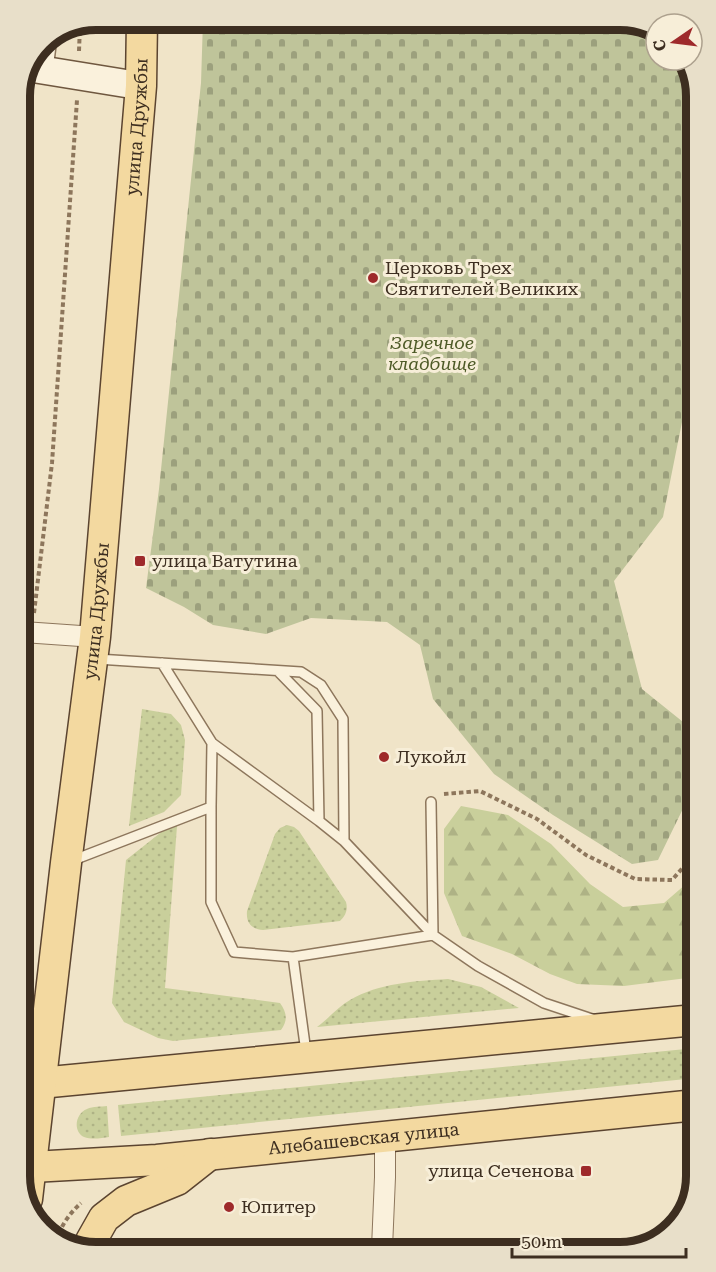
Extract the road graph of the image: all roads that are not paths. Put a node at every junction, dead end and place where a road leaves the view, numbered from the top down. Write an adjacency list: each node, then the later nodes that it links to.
1 (142, 30): 4 (main road, улица Дружбы)
2 (46, 54): 3 (lane)
3 (39, 70): 4 (main road)
4 (141, 86): 6 (main road, улица Дружбы)
5 (30, 632): 6 (street)
6 (93, 648): 7 (lane); 14 (main road, улица Дружбы)
7 (162, 663): 8 (lane); 9 (lane)
8 (278, 671): 12 (lane); 13 (lane)
9 (212, 743): 11 (lane); 12 (lane)
10 (431, 802): 15 (lane)
11 (211, 807): 14 (lane); 16 (lane)
12 (319, 820): 13 (lane)
13 (344, 841): 15 (lane)
14 (66, 863): 20 (main road, улица Дружбы)
15 (433, 934): 16 (lane); 18 (lane)
16 (293, 957): 19 (lane)
17 (686, 1021): 18 (main road)
18 (618, 1027): 19 (main road)
19 (307, 1058): 20 (main road)
20 (40, 1083): 24 (main road, улица Дружбы)
21 (686, 1106): 22 (main road, Алебашевская улица)
22 (385, 1137): 23 (main road, Алебашевская улица); 27 (street)
23 (211, 1154): 24 (main road, Алебашевская улица); 26 (main road)
24 (32, 1167): 25 (main road, улица Дружбы)
25 (30, 1178)
26 (91, 1242)
27 (382, 1242)

